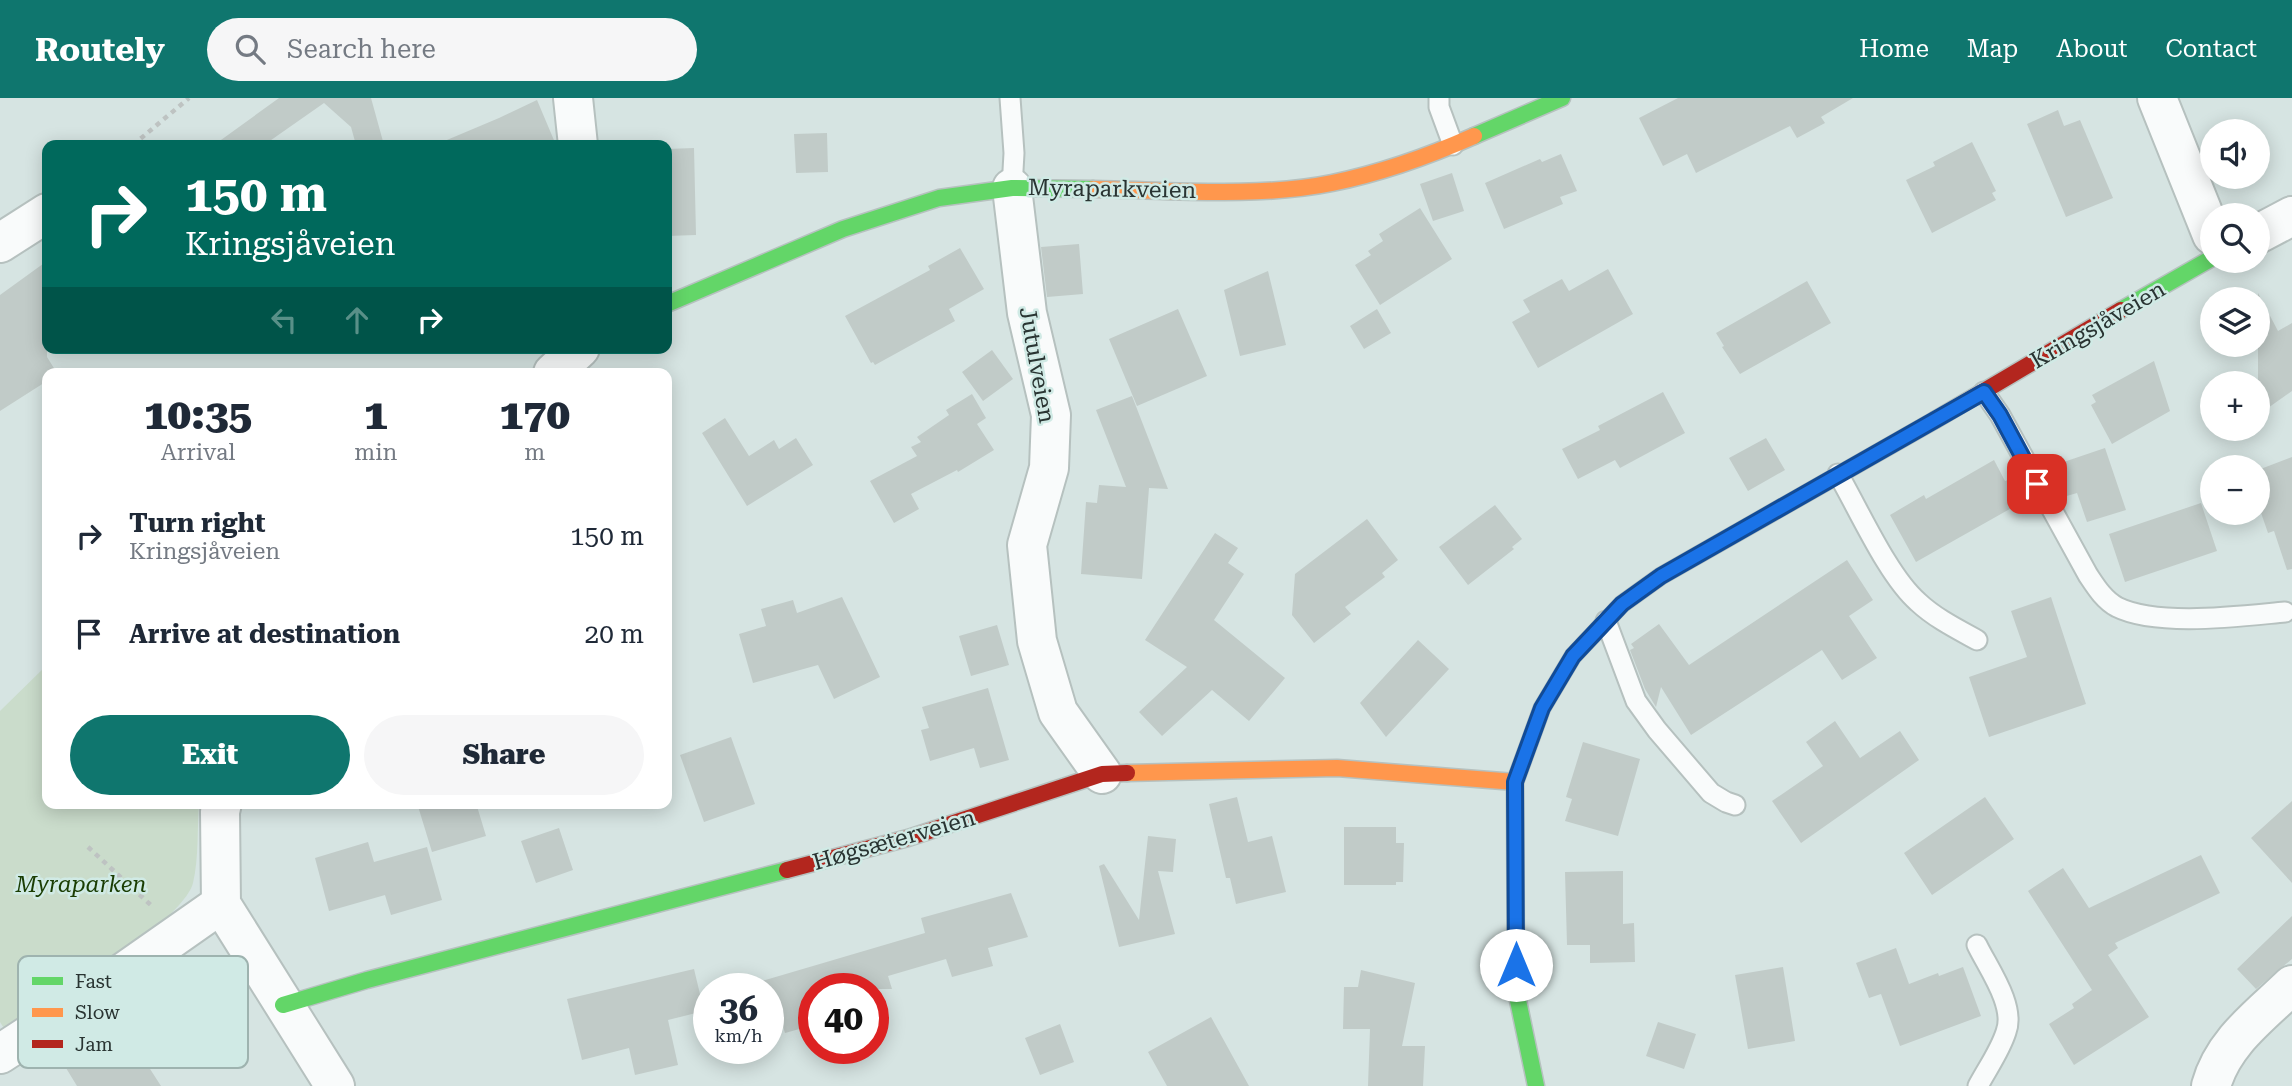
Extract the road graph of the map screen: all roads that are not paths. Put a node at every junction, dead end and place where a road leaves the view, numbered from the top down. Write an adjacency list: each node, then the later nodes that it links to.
1 (573, 98): 6 (street)
2 (1010, 98): 8 (lane)
3 (1439, 98): 7 (lane)
4 (1562, 98): 7 (street, Myraparkveien)
5 (2157, 98): 9 (street)
6 (577, 140)
7 (1453, 145): 8 (street, Myraparkveien)
8 (1012, 188): 15 (street, Myraparkveien); 23 (street, Jutulveien)
9 (2200, 205)
10 (42, 216): 13 (street)
11 (2292, 216): 12 (street)
12 (2270, 228)
13 (0, 243)
14 (2200, 265): 18 (street, Kringsjåveien)
15 (672, 302)
16 (574, 354): 17 (street)
17 (558, 368)
18 (1984, 392): 19 (street, Kringsjåveien); 20 (lane)
19 (1838, 474): 21 (street, Kringsjåveien); 22 (lane)
20 (2285, 612)
21 (1606, 621): 24 (street, Kringsjåveien); 25 (lane)
22 (1978, 640)
23 (1102, 774): 24 (street, Høgsæterveien); 31 (street, Høgsæterveien)
24 (1515, 782): 35 (street, Kringsjåveien)
25 (1735, 805)
26 (221, 809): 27 (street)
27 (221, 904): 29 (street); 31 (street)
28 (1976, 945): 36 (lane)
29 (146, 956)
30 (2292, 985): 37 (street)
31 (283, 1005): 34 (street)
32 (18, 1042): 33 (street)
33 (0, 1054)
34 (335, 1086)
35 (1536, 1086)
36 (1978, 1086)
37 (2211, 1086)

